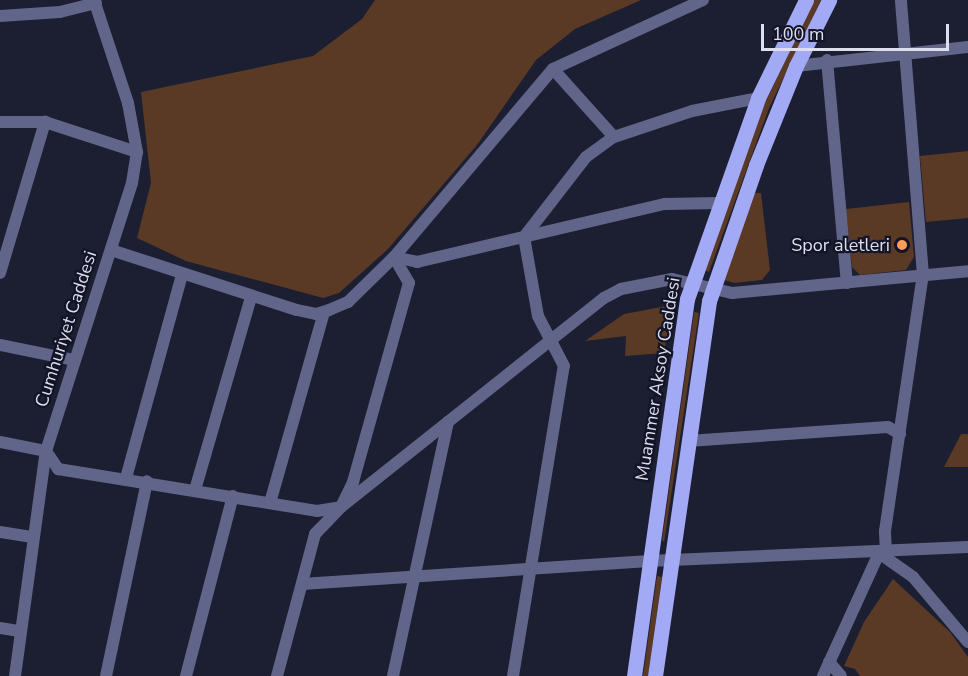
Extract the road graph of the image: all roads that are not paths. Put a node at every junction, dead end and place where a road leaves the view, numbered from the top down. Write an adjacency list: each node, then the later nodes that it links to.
1 (703, 0): 11 (street)
2 (806, 0): 12 (main road, Muammer Aksoy Caddesi)
3 (829, 0): 10 (main road)
4 (901, 0): 8 (street)
5 (95, 2): 6 (street); 16 (street, Cumhuriyet Caddesi)
6 (0, 16)
7 (968, 47): 8 (street)
8 (905, 52): 9 (street); 24 (street)
9 (827, 60): 10 (street); 26 (street)
10 (796, 66): 27 (main road)
11 (553, 69): 15 (street); 20 (street)
12 (758, 98): 15 (street); 17 (main road, Muammer Aksoy Caddesi)
13 (0, 122): 14 (street)
14 (45, 122): 16 (street); 22 (street)
15 (614, 137): 18 (street)
16 (137, 152): 19 (street, Cumhuriyet Caddesi)
17 (719, 203): 18 (street); 25 (main road, Muammer Aksoy Caddesi)
18 (524, 237): 20 (street); 30 (street)
19 (111, 250): 23 (street); 32 (street, Cumhuriyet Caddesi)
20 (394, 257): 29 (street); 43 (street)
21 (968, 271): 24 (street)
22 (0, 273)
23 (182, 275): 28 (street); 38 (street)
24 (923, 275): 26 (street); 34 (street)
25 (692, 283): 27 (street); 30 (street); 48 (main road, Muammer Aksoy Caddesi)
26 (847, 283): 27 (street)
27 (712, 290): 35 (main road)
28 (251, 297): 29 (street); 40 (street)
29 (324, 312): 42 (street)
30 (553, 339): 33 (street); 50 (street)
31 (0, 345): 32 (street)
32 (74, 360): 37 (street, Cumhuriyet Caddesi)
33 (448, 422): 43 (street); 51 (street)
34 (900, 434): 35 (street); 47 (street)
35 (688, 441): 49 (main road)
36 (0, 442): 37 (street)
37 (46, 451): 38 (street); 45 (street, Cumhuriyet Caddesi)
38 (126, 478): 39 (street)
39 (147, 481): 40 (street); 58 (street)
40 (195, 490): 41 (street)
41 (232, 496): 42 (street); 59 (street)
42 (270, 503): 43 (street)
43 (341, 507): 52 (street)
44 (0, 532): 45 (street)
45 (33, 537): 54 (street, Cumhuriyet Caddesi)
46 (968, 547): 47 (street)
47 (882, 553): 49 (street); 55 (street); 56 (street)
48 (649, 561): 49 (street); 50 (street); 63 (main road, Muammer Aksoy Caddesi)
49 (672, 561): 64 (main road)
50 (531, 570): 51 (street); 62 (street)
51 (417, 578): 52 (street); 61 (street)
52 (302, 584): 60 (street)
53 (0, 628): 54 (street)
54 (18, 631): 57 (street, Cumhuriyet Caddesi)
55 (968, 642)
56 (829, 662): 65 (street); 66 (street)
57 (15, 676)
58 (106, 676)
59 (186, 676)
60 (277, 676)
61 (393, 676)
62 (513, 676)
63 (634, 676)
64 (655, 676)
65 (822, 676)
66 (841, 676)

